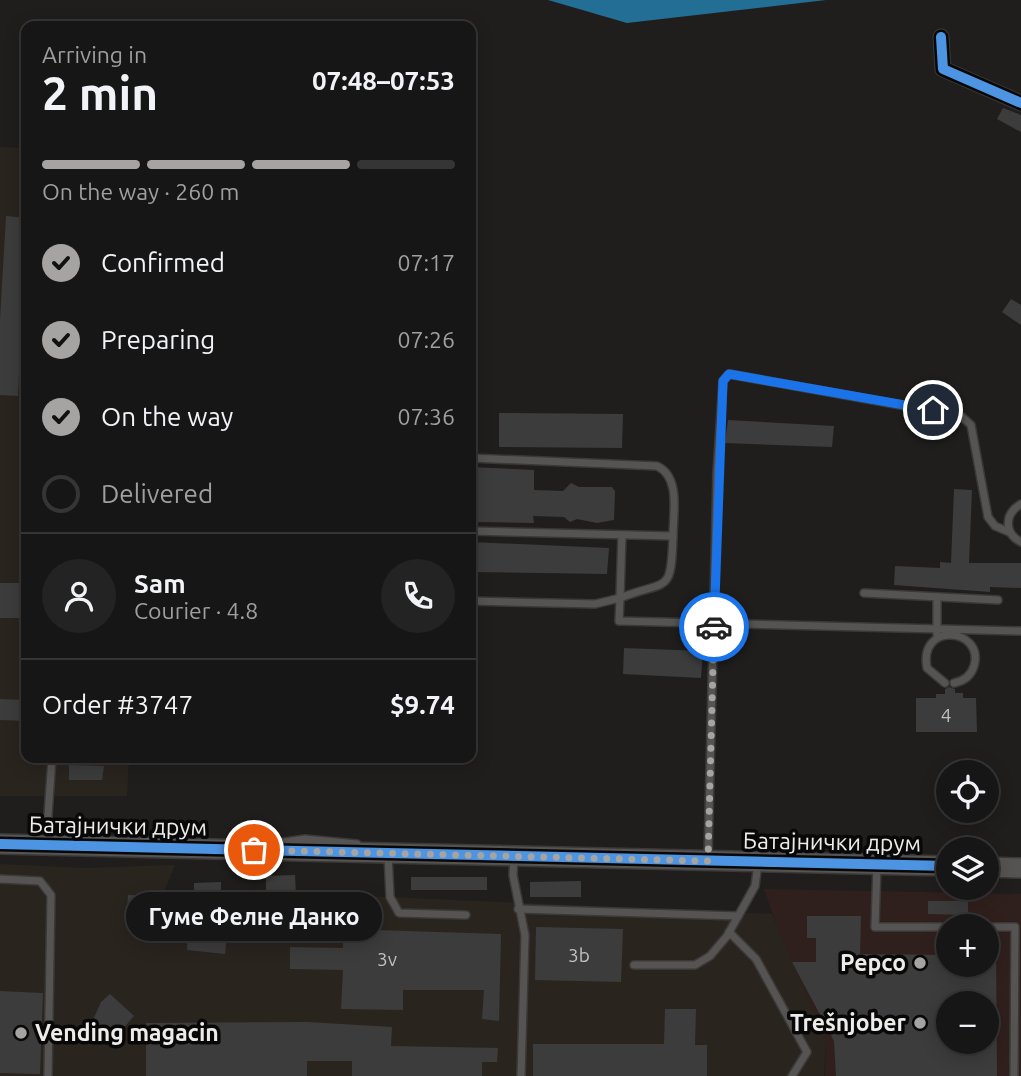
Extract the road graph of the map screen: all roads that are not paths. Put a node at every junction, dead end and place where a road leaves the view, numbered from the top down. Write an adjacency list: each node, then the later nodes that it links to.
1 (941, 37): 2 (street)
2 (1021, 103)
3 (476, 458): 8 (lane)
4 (1021, 504): 6 (lane)
5 (476, 531): 7 (lane)
6 (1009, 532): 9 (lane); 15 (lane)
7 (622, 535): 8 (lane); 12 (lane)
8 (673, 536): 12 (lane)
9 (1021, 542)
10 (864, 593): 11 (lane)
11 (937, 597): 13 (lane); 17 (lane)
12 (620, 598): 14 (lane); 15 (lane)
13 (998, 600)
14 (476, 601)
15 (714, 625): 17 (lane); 25 (lane)
16 (1021, 631): 17 (lane)
17 (938, 634): 18 (lane); 19 (lane)
18 (954, 683)
19 (945, 684)
20 (52, 763): 22 (lane)
21 (0, 844): 22 (main road, Батајнички друм)
22 (46, 845): 23 (main road, Батајнички друм)
23 (386, 854): 24 (main road, Батајнички друм); 33 (lane)
24 (514, 857): 25 (main road, Батајнички друм); 32 (lane)
25 (708, 861): 26 (main road, Батајнички друм)
26 (758, 862): 27 (main road, Батајнички друм); 34 (lane)
27 (877, 864): 28 (main road, Батајнички друм); 36 (lane)
28 (936, 866)
29 (999, 867): 30 (main road)
30 (1021, 868)
31 (0, 879): 39 (lane)
32 (518, 909): 34 (lane); 40 (lane)
33 (466, 915)
34 (738, 916): 37 (lane)
35 (999, 926): 42 (lane)
36 (936, 927)
37 (729, 932): 38 (lane); 41 (lane)
38 (634, 965)
39 (48, 1076)
40 (521, 1076)
41 (792, 1076)
42 (1014, 1076)

